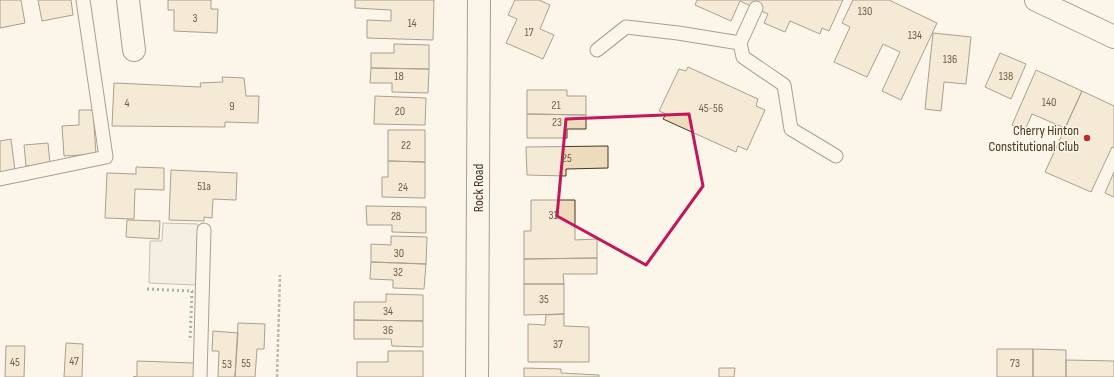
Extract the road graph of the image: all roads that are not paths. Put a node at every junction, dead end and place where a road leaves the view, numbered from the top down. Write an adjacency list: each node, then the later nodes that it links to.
1 (83, 0): 11 (lane)
2 (128, 0): 8 (street)
3 (479, 0): 14 (street, Rock Road)
4 (1036, 0): 6 (street)
5 (756, 8): 7 (lane)
6 (1114, 37)
7 (740, 43): 9 (lane); 10 (lane)
8 (134, 50)
9 (597, 50)
10 (836, 156)
11 (0, 179)
12 (204, 230): 13 (lane)
13 (200, 377)
14 (477, 377)

